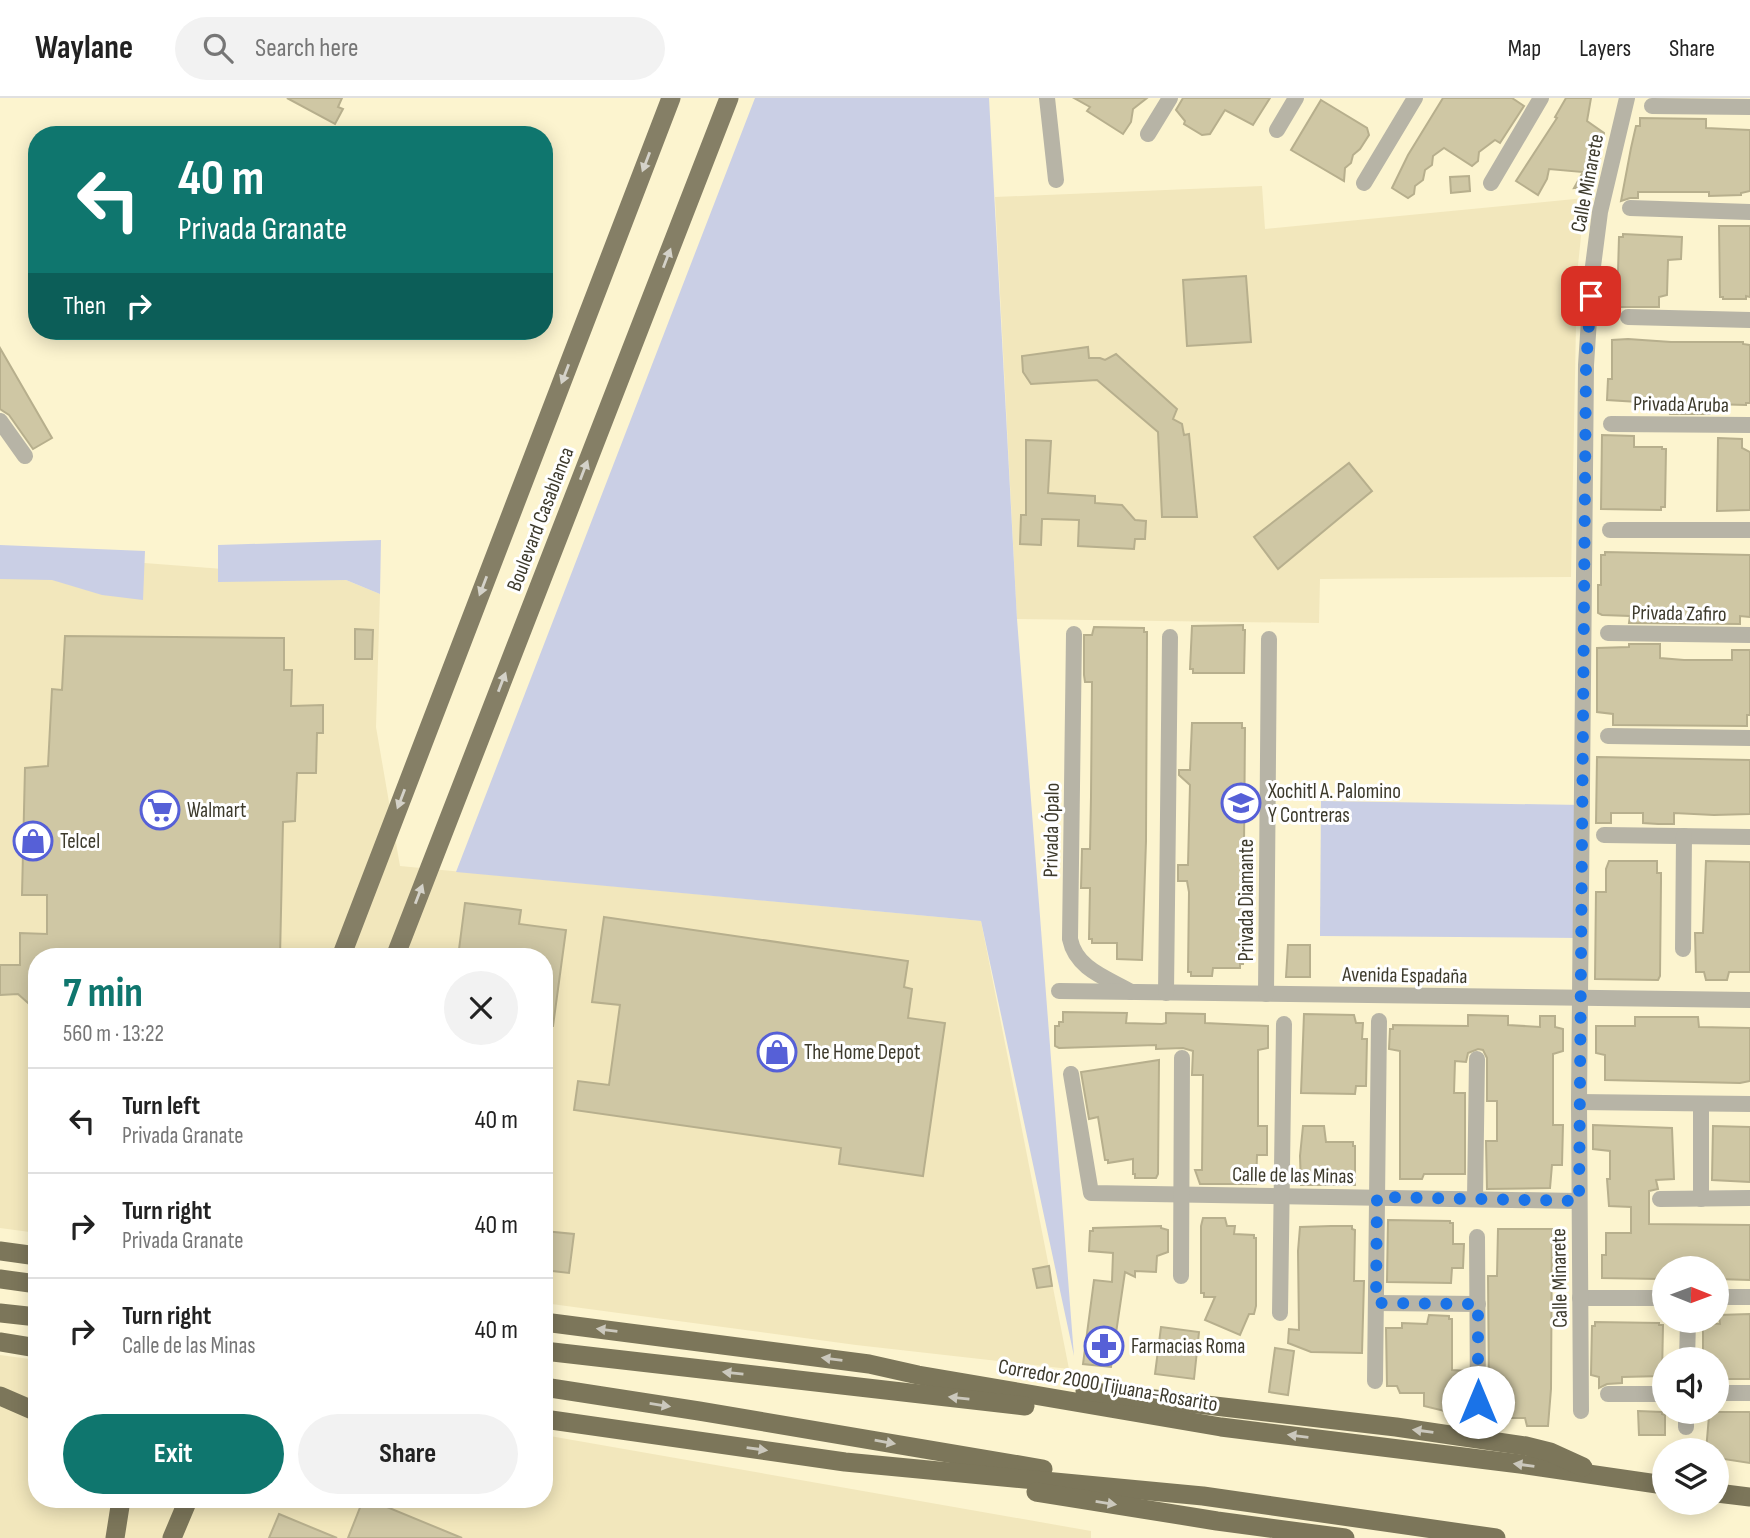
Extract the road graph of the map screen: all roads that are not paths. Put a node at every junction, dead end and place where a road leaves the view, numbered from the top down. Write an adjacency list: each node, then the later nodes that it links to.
1 (671, 98): 36 (main road, Boulevard Casablanca, one-way to 36)
2 (729, 98): 37 (main road, Boulevard Casablanca, one-way to 2)
3 (1046, 98): 13 (street)
4 (1170, 98): 12 (street)
5 (1296, 98): 11 (street)
6 (1415, 98): 14 (street)
7 (1541, 98): 15 (street)
8 (1627, 98): 43 (street, Calle Minarete)
9 (1652, 107): 10 (street)
10 (1750, 107)
11 (1277, 130)
12 (1148, 134)
13 (1056, 180)
14 (1364, 183)
15 (1491, 183)
16 (1630, 208): 17 (street)
17 (1750, 212)
18 (1628, 317): 19 (street)
19 (1750, 320)
20 (0, 421): 23 (street)
21 (1611, 424): 22 (street, Privada Aruba)
22 (1750, 425)
23 (26, 456)
24 (1610, 530): 25 (street)
25 (1750, 530)
26 (1608, 633): 28 (street, Privada Zafiro)
27 (1074, 634): 40 (street, Privada Ópalo)
28 (1750, 635)
29 (1170, 638): 41 (street)
30 (1269, 639): 42 (street, Privada Diamante)
31 (1608, 736): 32 (street)
32 (1750, 738)
33 (1604, 835): 34 (street)
34 (1684, 836): 35 (street); 38 (street)
35 (1750, 836)
36 (344, 948)
37 (398, 948)
38 (1683, 949)
39 (1059, 991): 40 (street, Avenida Espadaña)
40 (1133, 993): 41 (street, Avenida Espadaña)
41 (1166, 993): 42 (street, Avenida Espadaña)
42 (1266, 994): 43 (street, Avenida Espadaña)
43 (1580, 998): 44 (street, Avenida Espadaña); 50 (street, Calle Minarete)
44 (1750, 1000)
45 (1379, 1021): 55 (street)
46 (1284, 1024): 54 (street)
47 (1182, 1058): 53 (street)
48 (1477, 1059): 57 (street)
49 (1071, 1073): 53 (street, Calle de las Minas)
50 (1579, 1102): 51 (street); 60 (street, Calle Minarete)
51 (1701, 1104): 52 (street); 59 (street)
52 (1750, 1104)
53 (1181, 1194): 54 (street, Calle de las Minas); 64 (street)
54 (1281, 1196): 55 (street, Calle de las Minas); 74 (street)
55 (1377, 1197): 57 (street, Calle de las Minas); 71 (street)
56 (1750, 1198): 59 (street)
57 (1475, 1199): 60 (street, Calle de las Minas)
58 (1660, 1199): 59 (street)
59 (1701, 1199)
60 (1579, 1201): 70 (street, Calle Minarete)
61 (1477, 1237): 72 (street)
62 (0, 1251): 63 (highway)
63 (28, 1255)
64 (1181, 1276)
65 (0, 1279): 66 (highway)
66 (28, 1283)
67 (1652, 1297): 70 (street)
68 (1729, 1297): 69 (street)
69 (1750, 1297)
70 (1580, 1298): 90 (street, Calle Minarete)
71 (1376, 1303): 72 (street); 81 (street)
72 (1478, 1304): 88 (street)
73 (0, 1313): 75 (highway)
74 (1280, 1313)
75 (28, 1316)
76 (553, 1323): 80 (highway, Corredor 2000 Tijuana-Rosarito, one-way to 76)
77 (0, 1342): 78 (highway)
78 (28, 1347)
79 (553, 1352): 92 (highway, one-way to 79)
80 (869, 1364): 92 (highway, Corredor 2000 Tijuana-Rosarito); 94 (highway, one-way to 80)
81 (1375, 1381)
82 (553, 1388): 99 (highway, one-way to 99)
83 (1729, 1393): 84 (street)
84 (1750, 1393)
85 (1608, 1394): 86 (street)
86 (1652, 1394)
87 (0, 1396): 89 (highway)
88 (1478, 1402)
89 (28, 1408)
90 (1581, 1411)
91 (553, 1420): 93 (highway, one-way to 93)
92 (1221, 1427): 94 (highway, Corredor 2000 Tijuana-Rosarito, one-way to 92)
93 (845, 1462): 99 (highway); 105 (highway, one-way to 105)
94 (1606, 1477): 95 (highway, Corredor 2000 Tijuana-Rosarito)
95 (1652, 1483)
96 (1750, 1489): 97 (highway)
97 (1729, 1492)
98 (1729, 1494): 100 (highway)
99 (1203, 1496): 106 (highway)
100 (1750, 1497)
101 (120, 1508): 103 (highway)
102 (185, 1508): 104 (highway)
103 (115, 1538)
104 (172, 1538)
105 (1345, 1538)
106 (1496, 1538)

